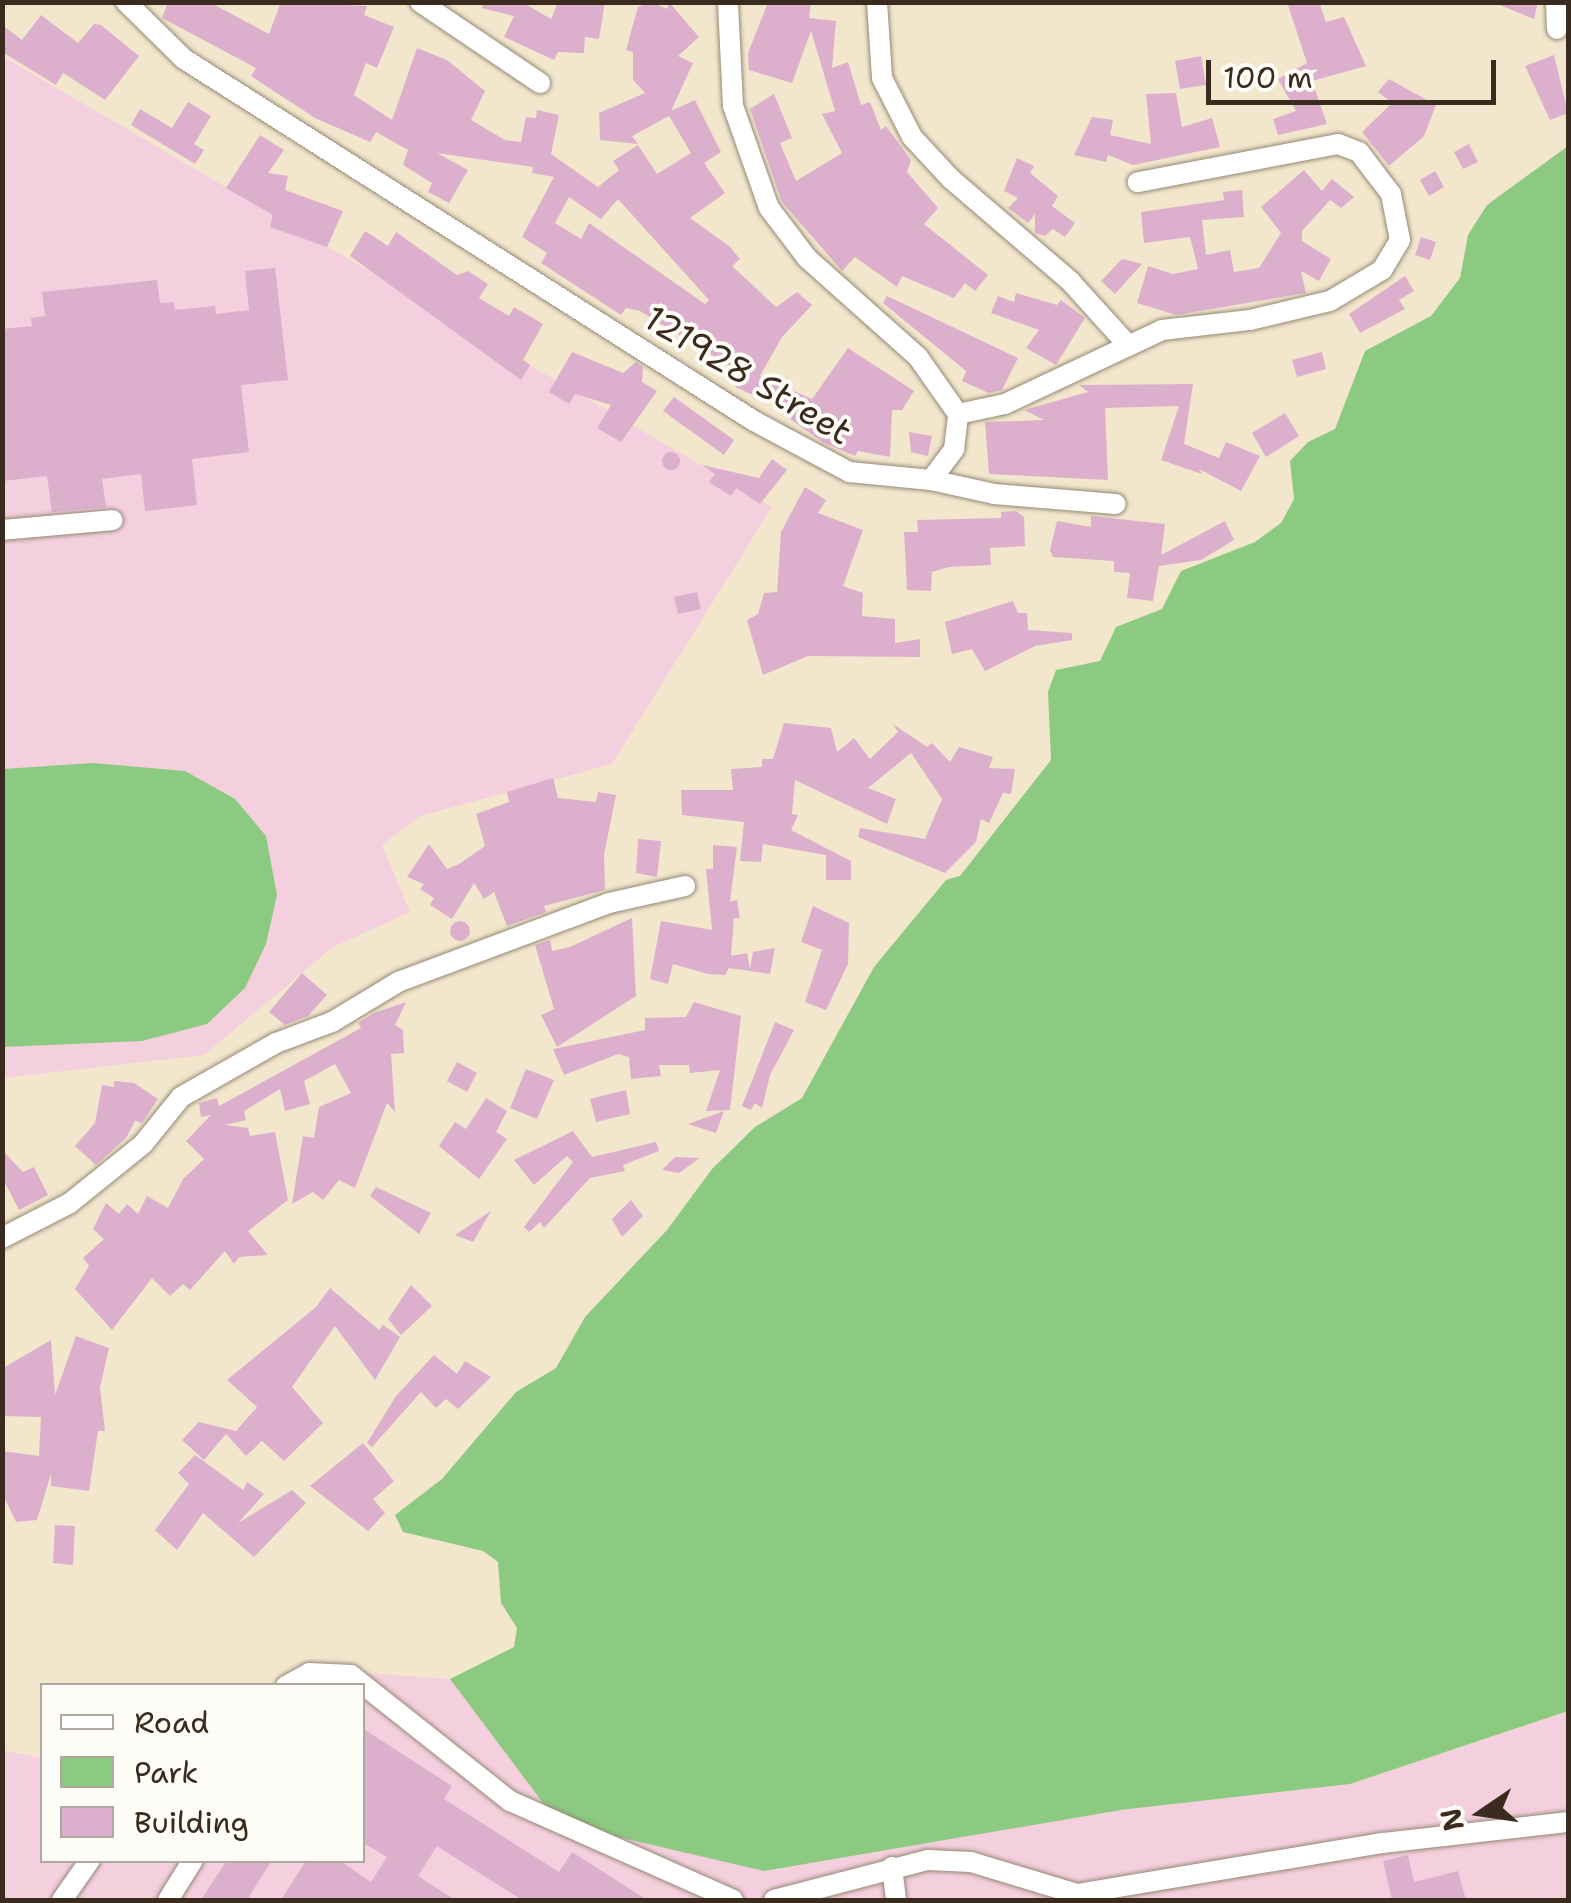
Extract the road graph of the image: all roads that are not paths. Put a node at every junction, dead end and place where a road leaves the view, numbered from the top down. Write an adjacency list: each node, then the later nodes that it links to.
1 (126, 2): 11 (street, 121928 Street)
2 (420, 2): 7 (street)
3 (728, 2): 10 (street)
4 (876, 2): 9 (street)
5 (1556, 2): 6 (street)
6 (1556, 29)
7 (540, 83)
8 (1138, 182): 9 (street)
9 (1127, 344): 10 (street)
10 (958, 414): 11 (street)
11 (930, 480): 12 (street, 121928 Street)
12 (1116, 504)
13 (113, 520): 14 (street)
14 (2, 530)
15 (685, 886): 16 (street)
16 (2, 1238)
17 (291, 1683): 18 (street)
18 (361, 1683)
19 (365, 1686): 26 (street)
20 (1568, 1822): 23 (street)
21 (88, 1863): 24 (street)
22 (191, 1863): 25 (street)
23 (892, 1867): 27 (street); 28 (street)
24 (62, 1900)
25 (168, 1900)
26 (733, 1900)
27 (774, 1900)
28 (896, 1900)

